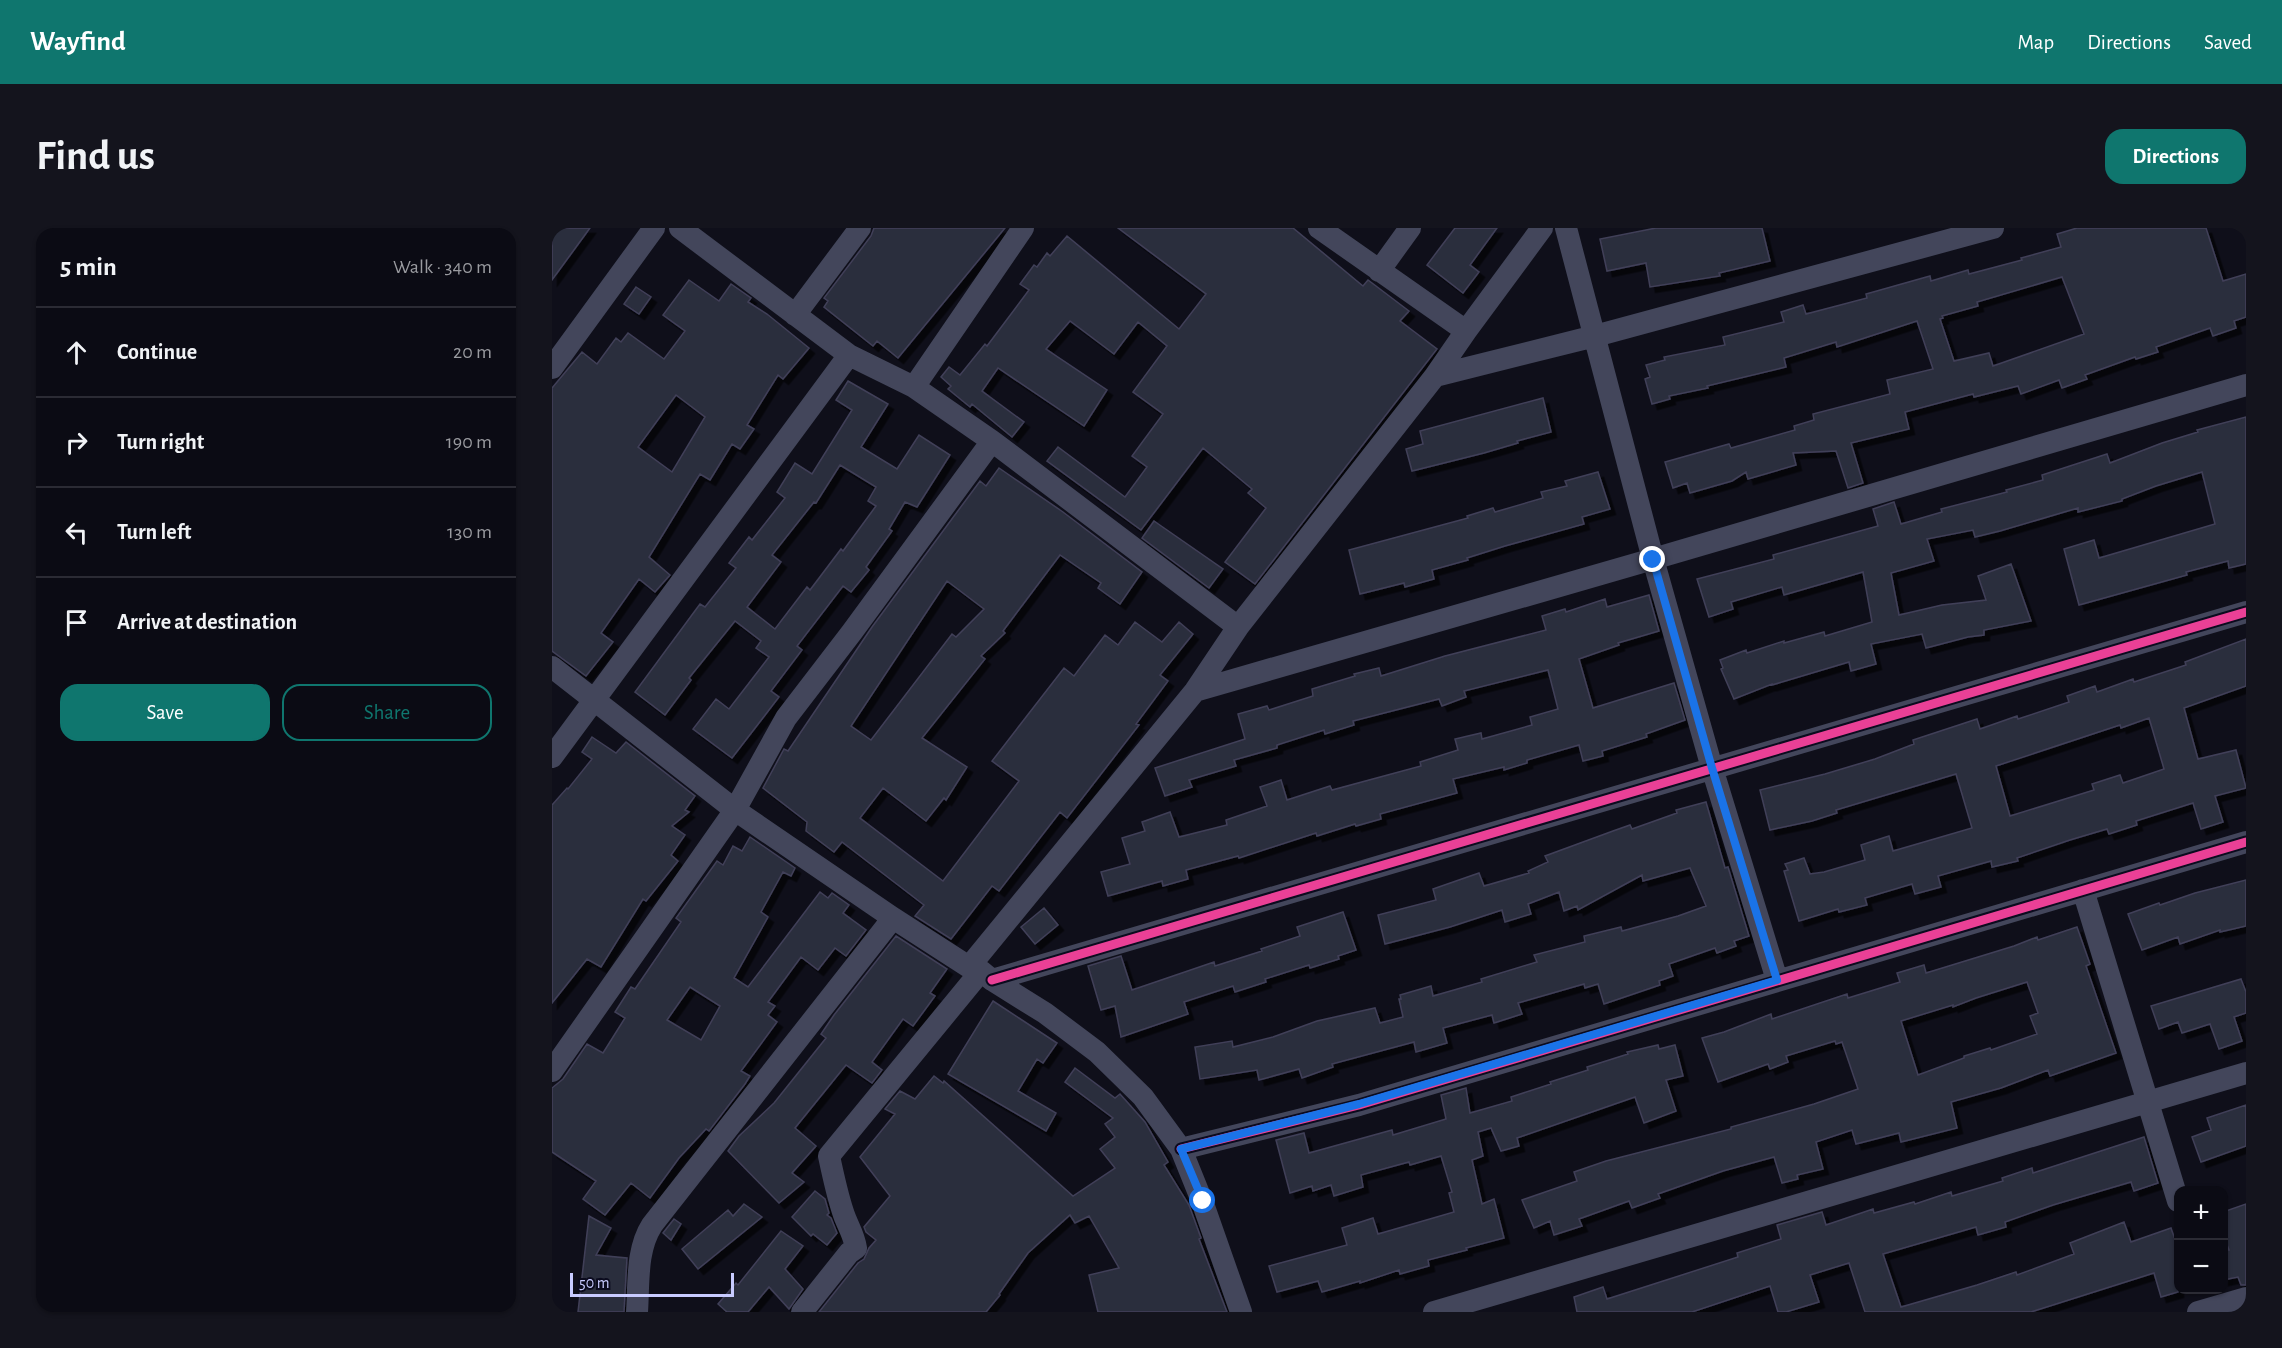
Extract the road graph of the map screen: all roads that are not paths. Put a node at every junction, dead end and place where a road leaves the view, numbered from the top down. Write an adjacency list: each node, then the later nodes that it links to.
1 (654, 228): 15 (street); 16 (street)
2 (680, 228): 11 (street)
3 (860, 228): 11 (street)
4 (1023, 228): 19 (street)
5 (1319, 228): 10 (street)
6 (1410, 228): 10 (street)
7 (1542, 228): 12 (street)
8 (1566, 228): 13 (street)
9 (1993, 228): 13 (street)
10 (1379, 271): 12 (street)
11 (795, 315): 14 (street)
12 (1466, 331): 17 (street)
13 (1595, 336): 17 (street); 21 (street)
14 (849, 355): 19 (street); 26 (street)
15 (552, 361)
16 (552, 368)
17 (1435, 376): 23 (street)
18 (2246, 385): 21 (street)
19 (914, 387): 20 (street)
20 (992, 441): 23 (street); 29 (street)
21 (1653, 560): 25 (street); 28 (street)
22 (2246, 612): 28 (street)
23 (1238, 627): 25 (street)
24 (552, 667): 26 (street)
25 (1195, 691): 33 (street)
26 (593, 700): 27 (street); 29 (street)
27 (552, 757)
28 (1712, 768): 33 (street); 34 (street)
29 (735, 810): 32 (street); 35 (street)
30 (2246, 842): 31 (street)
31 (2083, 890): 34 (street); 37 (street)
32 (893, 918): 33 (street); 42 (street)
33 (981, 972): 38 (street); 43 (street)
34 (1777, 980): 38 (street)
35 (552, 1071)
36 (2246, 1073): 37 (street)
37 (2147, 1102): 39 (street); 45 (street)
38 (1181, 1149): 44 (street)
39 (2174, 1188)
40 (2246, 1298): 41 (street)
41 (2208, 1305)
42 (637, 1312)
43 (802, 1312)
44 (1241, 1312)
45 (1434, 1312)

